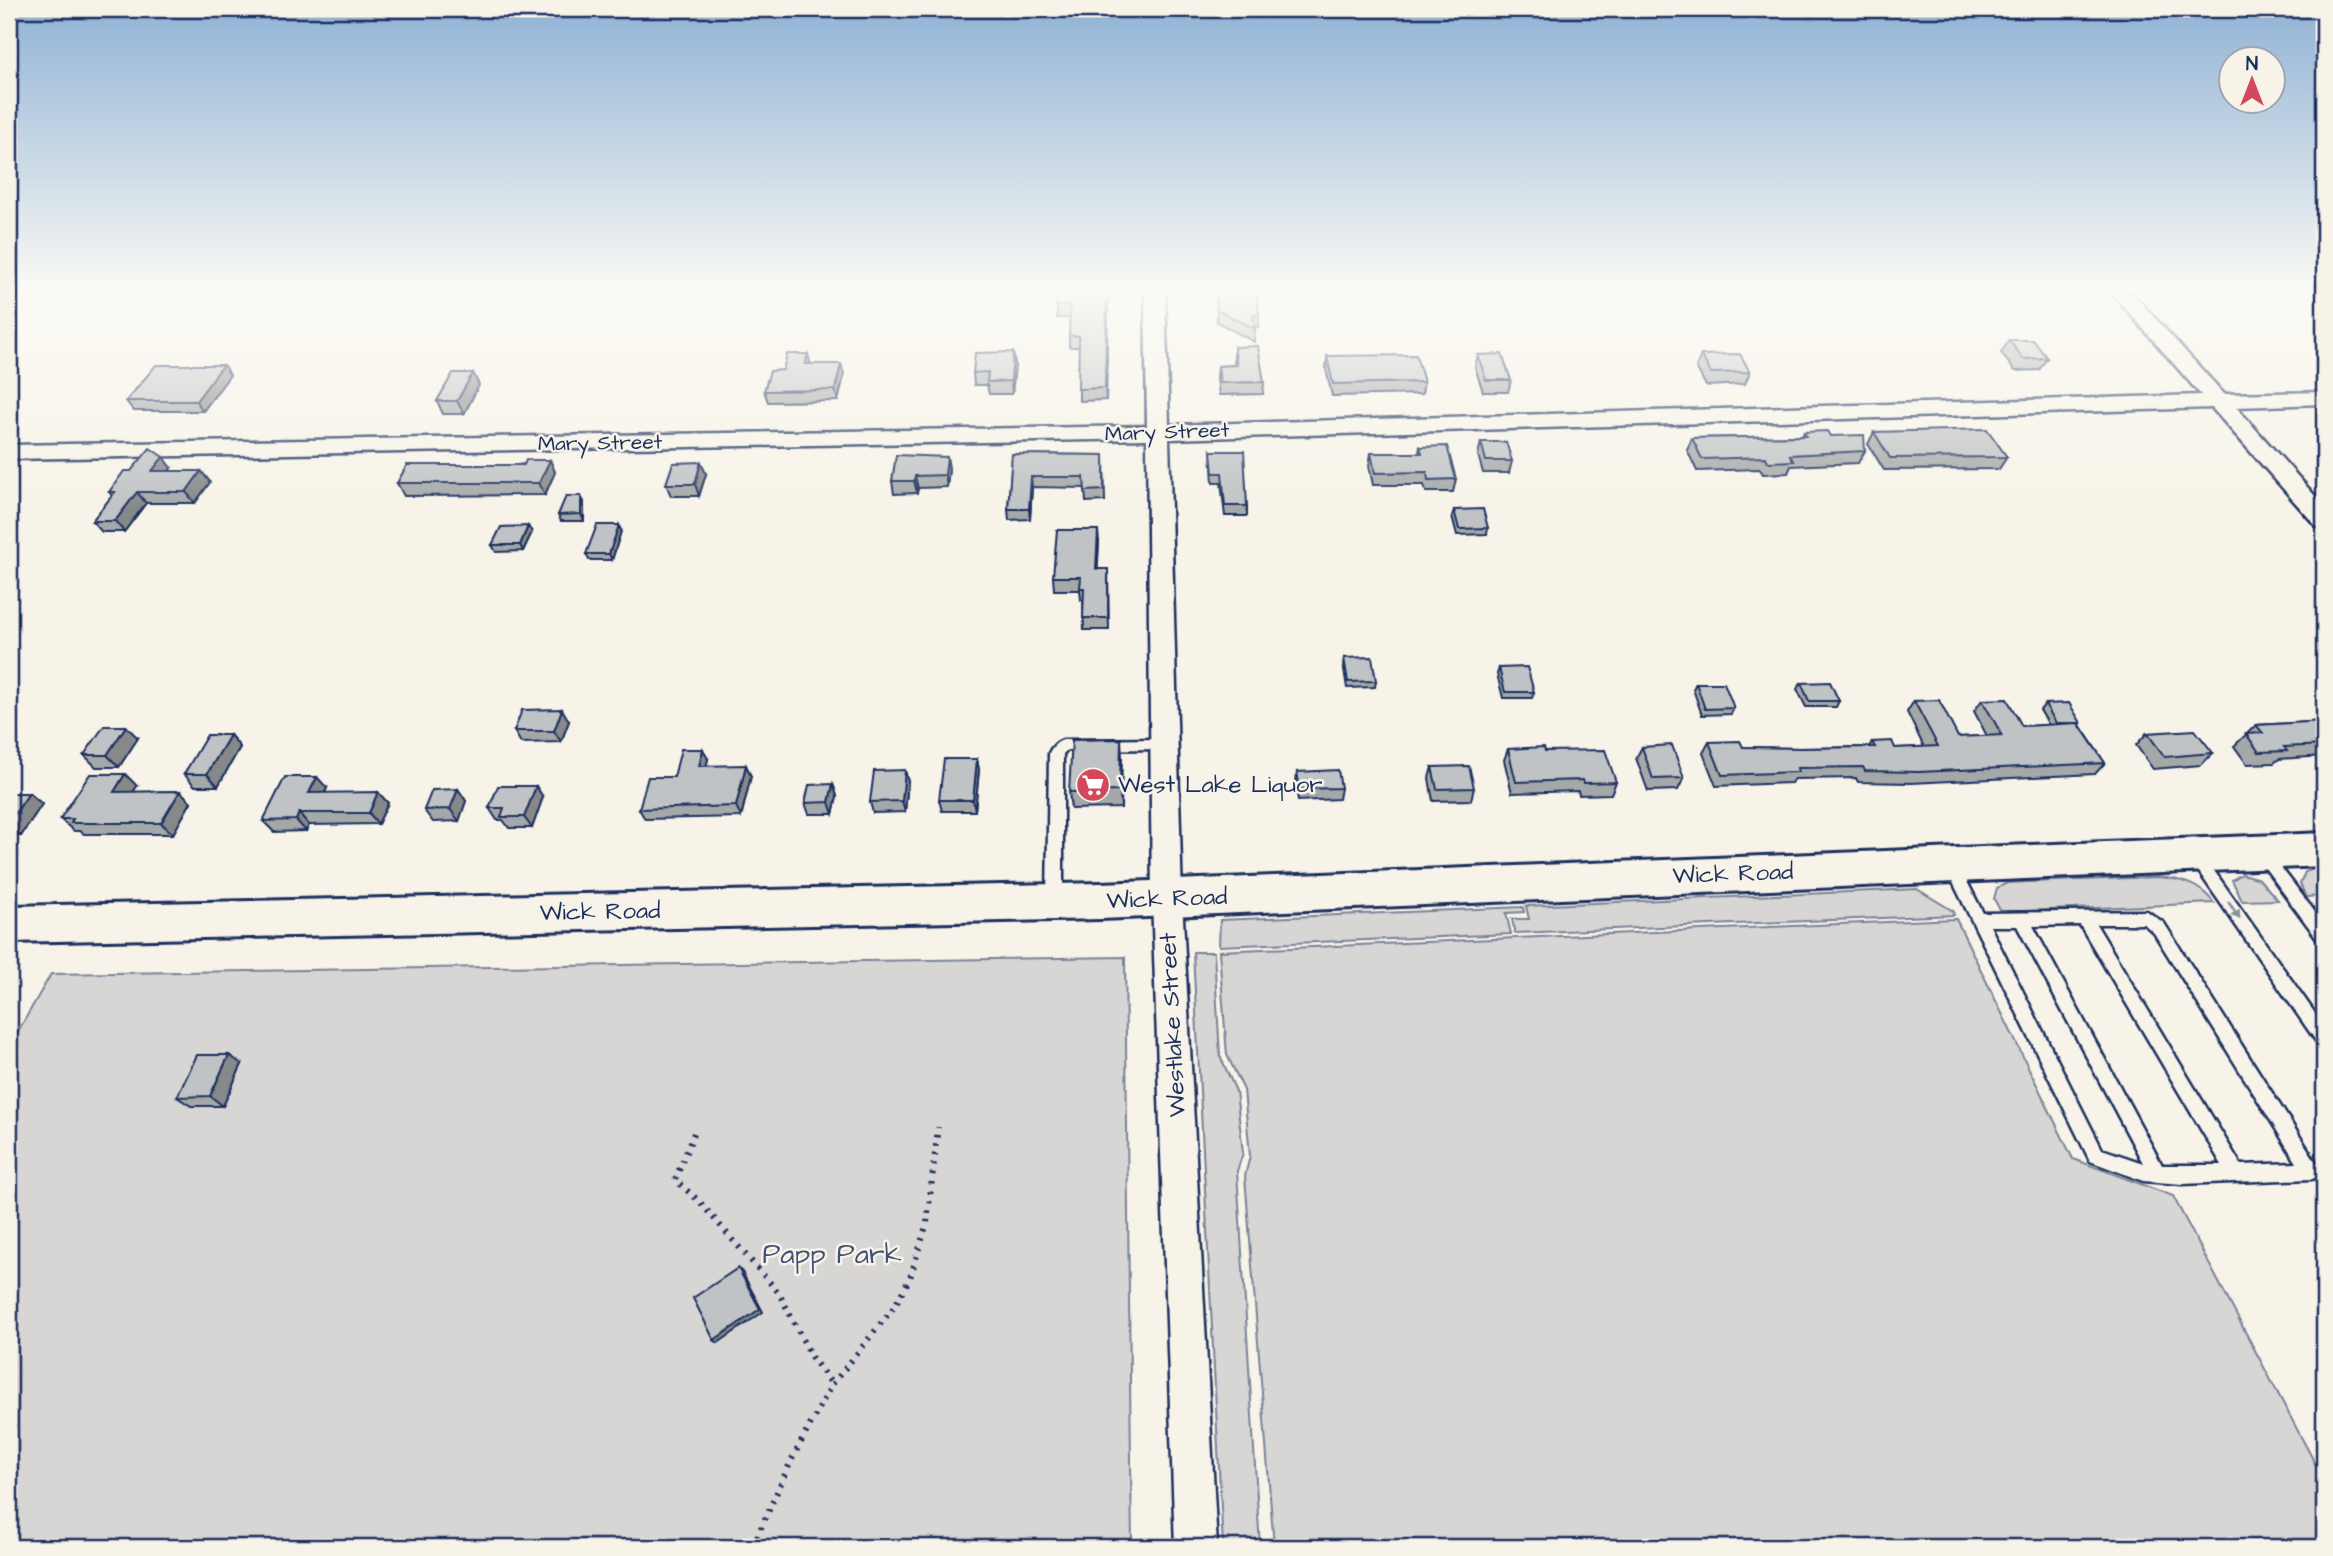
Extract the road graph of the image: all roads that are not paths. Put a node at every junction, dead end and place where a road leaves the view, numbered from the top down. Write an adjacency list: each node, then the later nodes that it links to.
1 (1157, 366): 5 (street, Westlake Street)
2 (2187, 366): 4 (street)
3 (2324, 398): 4 (street, Mary Street)
4 (2219, 401): 5 (street, Mary Street); 7 (street)
5 (1158, 432): 6 (street, Mary Street); 8 (street, Westlake Street)
6 (9, 452)
7 (2324, 520)
8 (1164, 744): 13 (street, Westlake Street); 14 (lane)
9 (2324, 849): 10 (street, Wick Road)
10 (2260, 851): 11 (street, Wick Road); 19 (lane)
11 (2194, 854): 12 (street, Wick Road); 20 (lane, one-way to 20)
12 (1951, 865): 13 (street, Wick Road); 16 (lane)
13 (1167, 899): 14 (street, Wick Road); 23 (street, Westlake Street)
14 (1055, 903): 18 (street, Wick Road)
15 (2084, 918): 17 (lane); 22 (lane); 22 (lane)
16 (1979, 920): 17 (lane); 21 (lane)
17 (2022, 920): 21 (lane)
18 (9, 923)
19 (2324, 936)
20 (2324, 1039)
21 (2157, 1173): 22 (lane)
22 (2237, 1174)
23 (1196, 1547)

